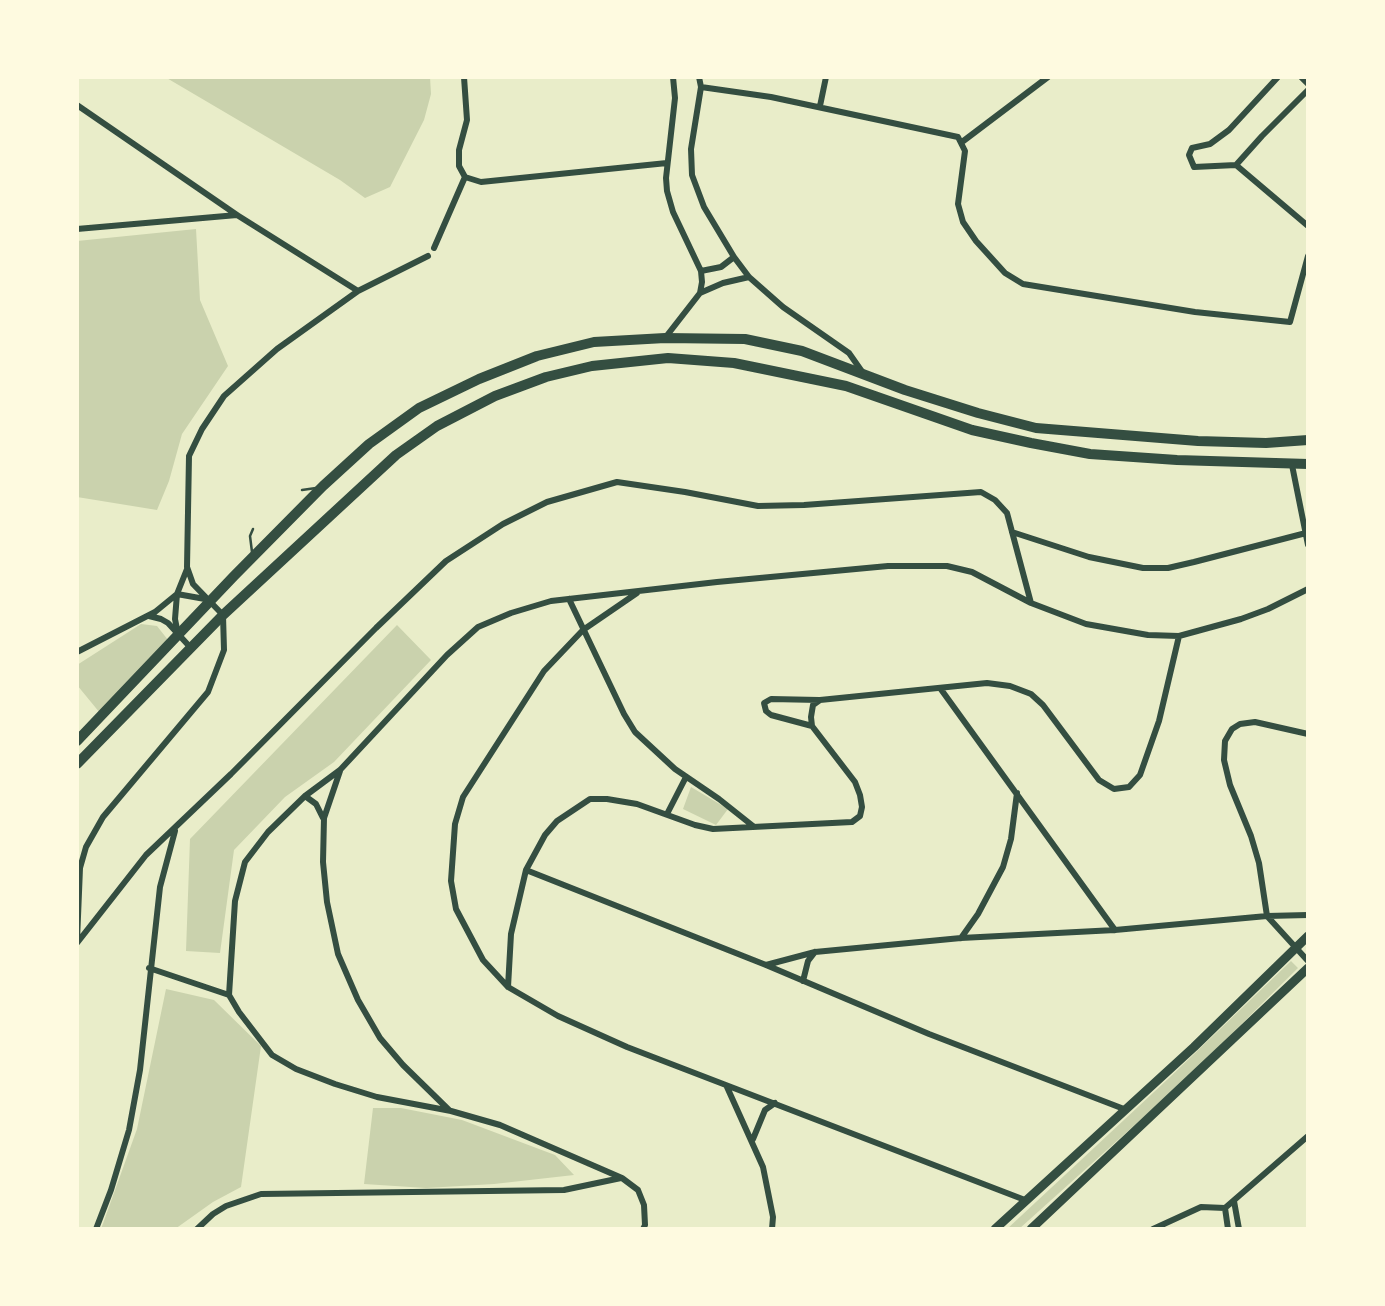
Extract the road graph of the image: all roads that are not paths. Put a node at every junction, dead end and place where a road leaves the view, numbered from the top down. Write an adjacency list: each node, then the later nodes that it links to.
1 (464, 77): 16 (street)
2 (673, 77): 14 (street)
3 (699, 77): 9 (street)
4 (826, 77): 12 (street)
5 (1048, 77): 13 (street)
6 (1278, 77): 15 (street)
7 (1301, 77): 8 (street)
8 (1308, 84)
9 (701, 87): 12 (street); 23 (street)
10 (1308, 90): 15 (street)
11 (77, 105): 17 (street)
12 (820, 106): 13 (street)
13 (962, 142): 22 (street)
14 (667, 163): 16 (street); 24 (street)
15 (1236, 165): 18 (street)
16 (465, 177): 20 (street)
17 (237, 215): 19 (street); 26 (street)
18 (1308, 226)
19 (77, 229)
20 (434, 248)
21 (428, 256): 26 (street)
22 (1308, 256)
23 (734, 257): 24 (street); 25 (street)
24 (701, 271): 27 (street)
25 (749, 277): 27 (street); 29 (street)
26 (358, 291): 40 (street)
27 (700, 293): 28 (street)
28 (665, 338): 29 (main road); 33 (main road)
29 (864, 374): 30 (main road)
30 (1308, 440)
31 (1308, 464): 32 (main road)
32 (1292, 465): 37 (street); 48 (main road)
33 (323, 486): 34 (lane); 39 (main road)
34 (302, 490)
35 (253, 528): 39 (lane)
36 (1012, 532): 37 (street); 46 (street); 67 (street)
37 (1306, 533): 38 (street)
38 (1308, 545)
39 (254, 556): 45 (main road)
40 (187, 567): 43 (street); 45 (street)
41 (1308, 589): 51 (street)
42 (638, 592): 44 (street); 46 (street); 49 (street)
43 (177, 594): 45 (street); 47 (street); 50 (street)
44 (569, 599): 49 (street); 60 (street)
45 (210, 601): 48 (street); 50 (main road)
46 (1031, 603): 51 (street)
47 (149, 615): 50 (street); 53 (street)
48 (223, 615): 52 (main road); 74 (street)
49 (583, 630): 61 (street); 82 (street)
50 (178, 634): 52 (street); 58 (main road)
51 (1179, 636): 54 (street)
52 (190, 648): 59 (main road)
53 (77, 652)
54 (940, 688): 55 (street); 62 (street)
55 (820, 700): 56 (street); 56 (street)
56 (812, 726): 66 (street)
57 (1308, 734): 70 (street)
58 (77, 741)
59 (77, 764)
60 (340, 770): 63 (street); 65 (street)
61 (686, 778): 64 (street); 66 (street)
62 (1017, 793): 71 (street); 73 (street)
63 (305, 796): 65 (street); 83 (street)
64 (667, 814): 66 (street); 68 (street)
65 (324, 818): 87 (street)
66 (753, 826)
67 (176, 829): 74 (street); 79 (street)
68 (526, 870): 78 (street); 82 (street)
69 (1308, 915): 70 (street)
70 (1267, 916): 71 (street); 75 (street)
71 (1115, 930): 73 (street)
72 (1308, 936): 75 (main road)
73 (961, 938): 76 (street)
74 (77, 943)
75 (1295, 948): 77 (street); 86 (main road)
76 (815, 952): 78 (street); 81 (street)
77 (1308, 961)
78 (766, 965): 81 (street)
79 (149, 968): 83 (street); 94 (street)
80 (1308, 968): 99 (main road)
81 (803, 981): 86 (street)
82 (508, 987): 84 (street)
83 (229, 995): 87 (street)
84 (727, 1087): 85 (street); 89 (street)
85 (775, 1103): 89 (street); 91 (street)
86 (1124, 1109): 91 (main road)
87 (451, 1111): 90 (street)
88 (1308, 1136): 92 (street)
89 (752, 1139): 97 (street)
90 (622, 1178): 95 (street); 96 (street)
91 (1025, 1200): 98 (main road)
92 (1234, 1201): 93 (street); 102 (street)
93 (1225, 1208): 100 (street); 101 (street)
94 (96, 1229)
95 (197, 1229)
96 (643, 1229)
97 (772, 1229)
98 (995, 1229)
99 (1031, 1229)
100 (1153, 1229)
101 (1228, 1229)
102 (1239, 1229)

